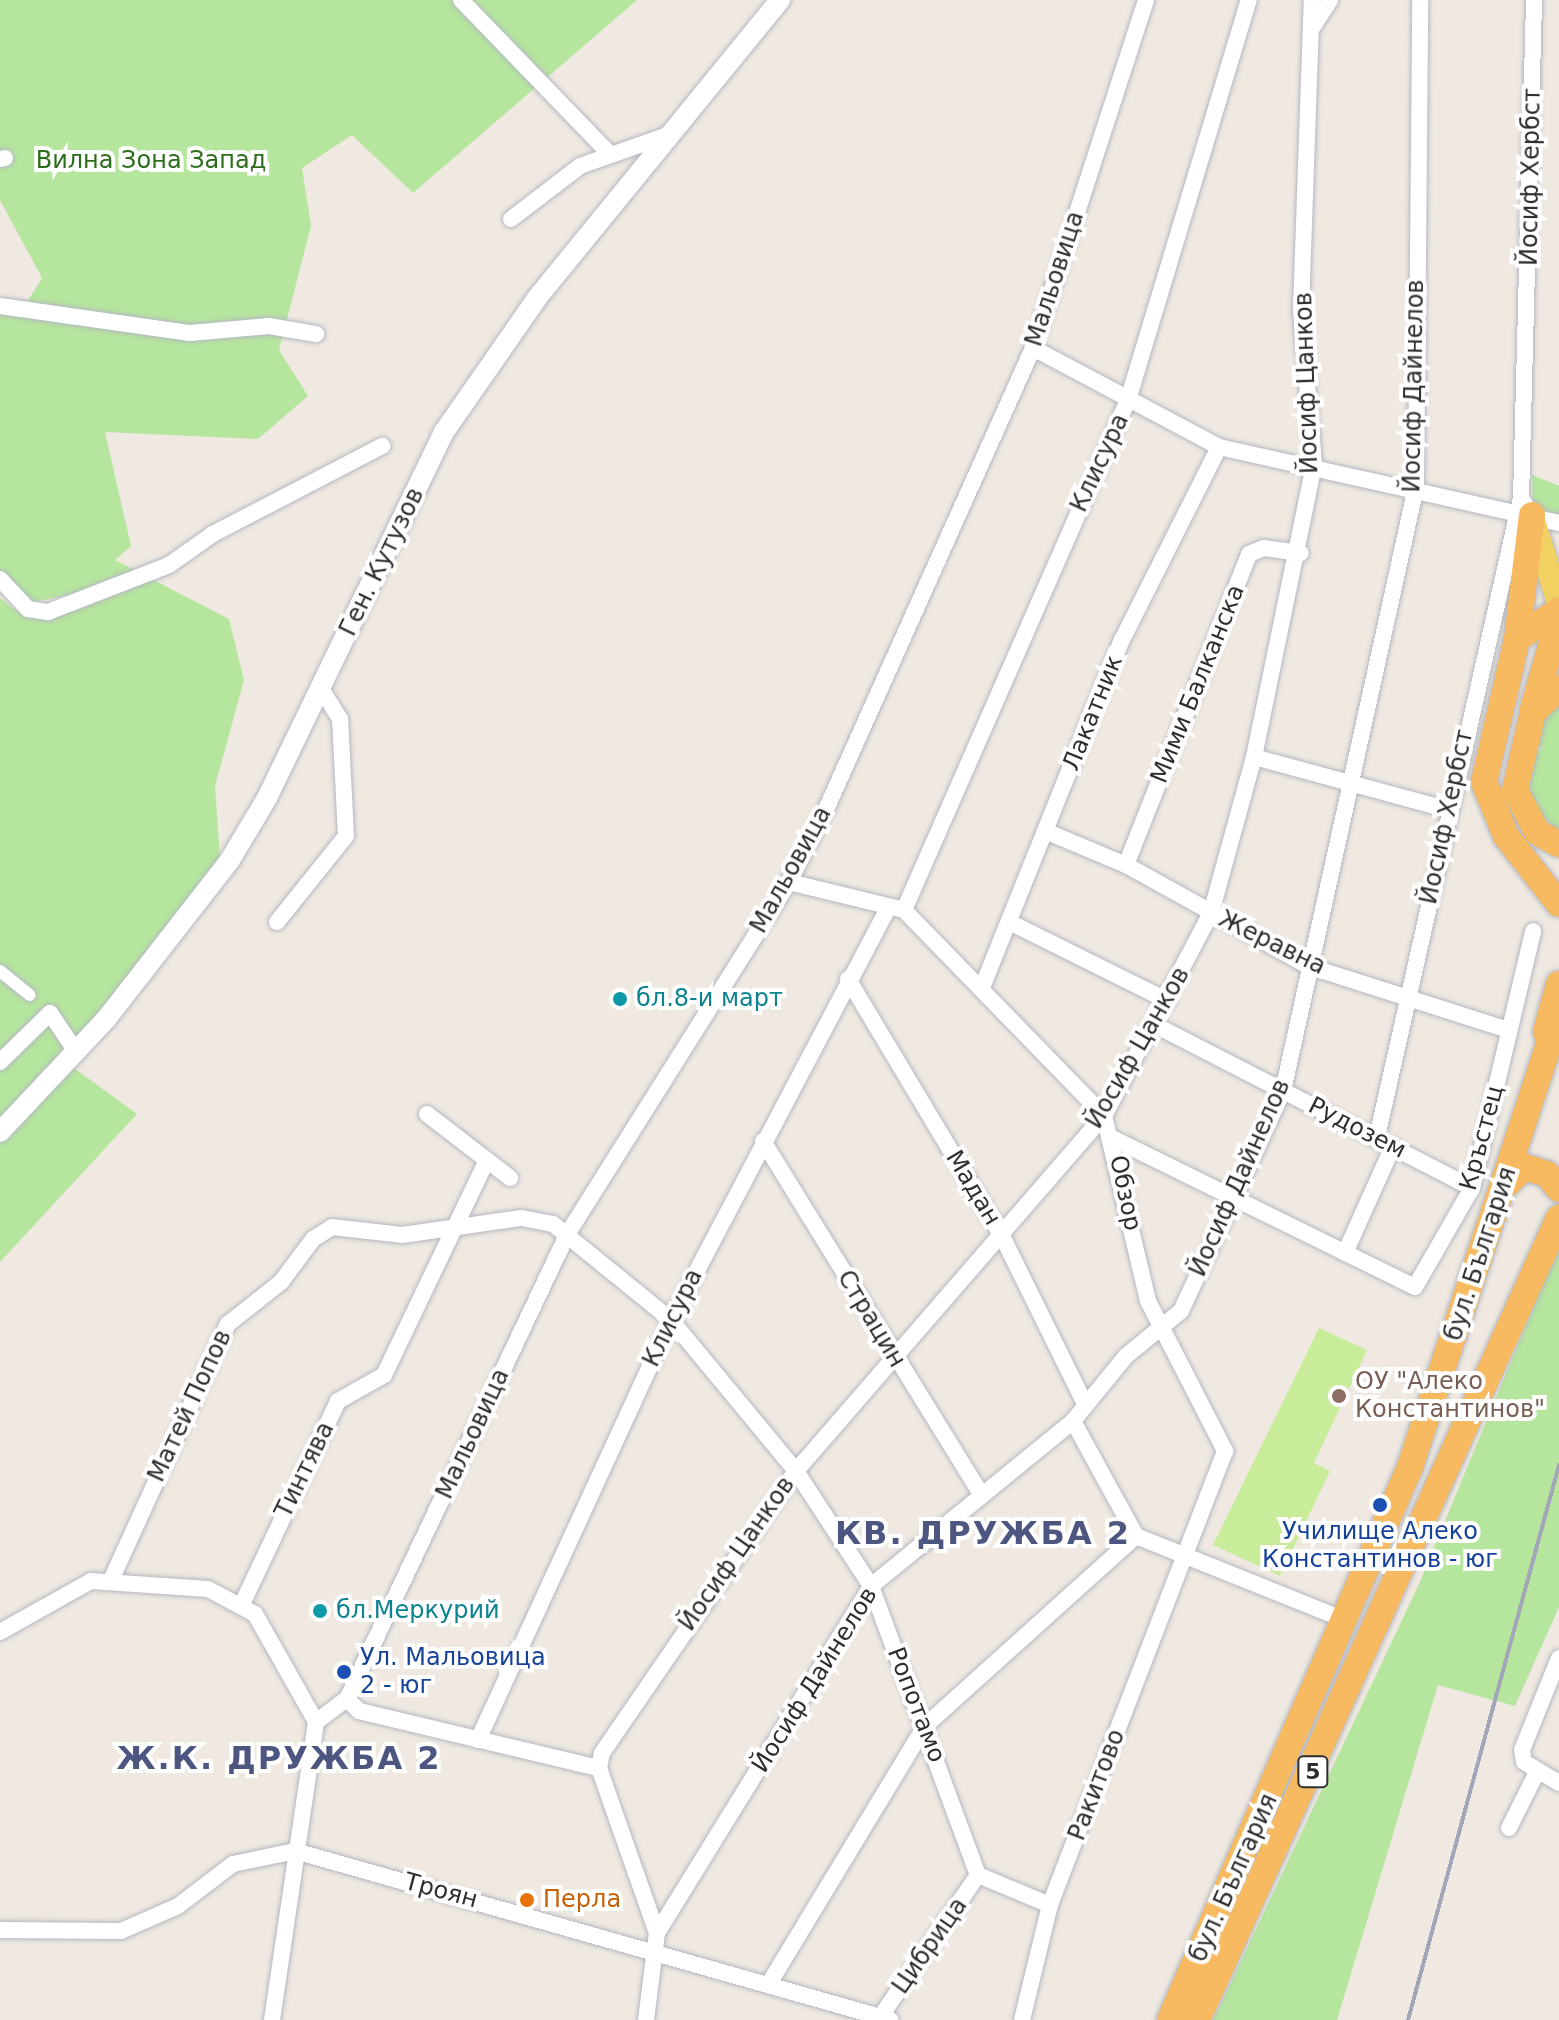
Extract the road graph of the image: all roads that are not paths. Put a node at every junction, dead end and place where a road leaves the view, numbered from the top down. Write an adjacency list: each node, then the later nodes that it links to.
1 (461, 0): 11 (street)
2 (1146, 0): 15 (street, Мальовица)
3 (1249, 0): 16 (street, Клисура)
4 (1312, 0): 9 (street, Йосиф Цанков)
5 (1330, 0): 9 (street)
6 (1420, 0): 20 (street, Йосиф Дайнелов)
7 (1534, 0): 21 (street, Йосиф Хербст)
8 (778, 1): 10 (street, Ген. Кутузов)
9 (1312, 28): 19 (street, Йосиф Цанков)
10 (674, 132): 11 (street); 30 (street, Ген. Кутузов)
11 (608, 152): 12 (street)
12 (511, 219)
13 (0, 306): 14 (street)
14 (316, 334)
15 (1033, 348): 16 (street); 39 (street, Мальовица)
16 (1128, 400): 18 (street); 41 (street, Клисура)
17 (382, 446): 25 (street)
18 (1219, 447): 19 (street); 36 (street, Лакатник)
19 (1314, 465): 20 (street); 23 (street, Йосиф Цанков)
20 (1416, 487): 21 (street); 34 (street, Йосиф Дайнелов)
21 (1524, 509): 22 (street); 24 (main road); 26 (main road); 29 (highway); 35 (street, Йосиф Хербст)
22 (1559, 523)
23 (1301, 553): 33 (street, Йосиф Цанков); 38 (street, Мими Балканска)
24 (1559, 572)
25 (0, 579)
26 (1559, 603)
27 (1559, 610): 29 (highway)
28 (1559, 618): 32 (highway)
29 (1517, 639): 40 (highway)
30 (321, 688): 43 (street); 57 (street, Ген. Кутузов)
31 (1559, 688): 32 (highway)
32 (1528, 728): 37 (highway)
33 (1254, 757): 34 (street); 42 (street, Йосиф Цанков)
34 (1352, 782): 35 (street); 46 (street, Йосиф Дайнелов)
35 (1449, 810): 52 (street, Йосиф Хербст)
36 (1045, 831): 38 (street, Жеравна); 44 (street, Лакатник)
37 (1559, 844)
38 (1126, 865): 42 (street, Жеравна)
39 (789, 882): 41 (street, Обзор); 78 (street, Мальовица)
40 (1559, 904)
41 (896, 908): 48 (street, Клисура); 50 (street, Обзор)
42 (1211, 913): 46 (street, Жеравна); 53 (street, Йосиф Цанков)
43 (277, 922)
44 (1011, 923): 50 (street, Лакатник); 53 (street)
45 (1533, 931): 56 (street, Кръстец)
46 (1308, 966): 52 (street, Жеравна); 60 (street, Йосиф Дайнелов)
47 (0, 971): 51 (street)
48 (848, 979): 67 (street, Клисура); 79 (street, Мадан)
49 (1559, 984): 59 (highway)
50 (983, 985): 62 (street, Обзор)
51 (30, 995)
52 (1407, 997): 56 (street, Жеравна); 64 (street, Йосиф Хербст)
53 (1168, 1001): 55 (street, Йосиф Цанков)
54 (1559, 1015): 59 (highway, бул. България / 5)
55 (1155, 1025): 60 (street, Рудозем); 62 (street, Йосиф Цанков)
56 (1509, 1030): 72 (street, Кръстец)
57 (77, 1053): 58 (street); 63 (street, Ген. Кутузов)
58 (0, 1062)
59 (1538, 1083): 65 (highway, бул. България / 5)
60 (1283, 1091): 64 (street, Рудозем); 75 (street, Йосиф Дайнелов)
61 (427, 1114): 69 (street)
62 (1104, 1116): 66 (street, Обзор); 79 (street, Йосиф Цанков)
63 (0, 1132)
64 (1377, 1137): 68 (street, Рудозем)
65 (1519, 1137): 70 (highway); 73 (highway, бул. България / 5)
66 (1114, 1139): 75 (street); 82 (street, Обзор)
67 (763, 1141): 81 (street, Клисура); 83 (street, Страцин)
68 (1393, 1146): 72 (street, Рудозем); 80 (street)
69 (487, 1160): 71 (street); 77 (street, Тинтява)
70 (1559, 1165)
71 (510, 1178)
72 (1472, 1188): 80 (street, Кръстец)
73 (1503, 1189): 74 (highway); 93 (highway, бул. България / 5)
74 (1559, 1189)
75 (1234, 1197): 80 (street); 82 (street, Йосиф Дайнелов)
76 (1559, 1218): 115 (highway, бул. България / 5)
77 (451, 1229): 78 (street, Матей Попов); 90 (street, Матей Попов); 92 (street, Тинтява)
78 (568, 1233): 81 (street, Ропотамо); 96 (street, Мальовица)
79 (1002, 1236): 83 (street, Йосиф Цанков); 84 (street, Мадан)
80 (1345, 1253)
81 (671, 1320): 86 (street, Ропотамо); 99 (street, Клисура)
82 (1164, 1326): 84 (street, Йосиф Дайнелов); 89 (street, Обзор)
83 (893, 1357): 86 (street, Йосиф Цанков); 87 (street, Страцин)
84 (1085, 1404): 85 (street, Йосиф Дайнелов)
85 (1073, 1421): 87 (street, Йосиф Дайнелов); 88 (street)
86 (796, 1471): 91 (street, Ропотамо); 101 (street, Йосиф Цанков)
87 (982, 1495): 91 (street, Йосиф Дайнелов)
88 (1136, 1536): 89 (street); 98 (street)
89 (1186, 1555): 93 (street); 106 (street, Ракитово)
90 (112, 1578): 92 (street); 94 (street)
91 (871, 1586): 98 (street, Ропотамо); 108 (street, Йосиф Дайнелов)
92 (243, 1602): 97 (street)
93 (1345, 1620): 114 (highway, бул. България / 5)
94 (0, 1632)
95 (1559, 1658): 100 (street)
96 (347, 1699): 97 (street); 99 (street)
97 (316, 1722): 104 (street)
98 (925, 1726): 105 (street, Ропотамо); 109 (street)
99 (478, 1740): 101 (street)
100 (1531, 1767): 102 (street); 103 (street)
101 (599, 1768): 108 (street)
102 (1559, 1783)
103 (1509, 1828)
104 (295, 1851): 107 (street, Троян); 108 (street, Троян); 111 (street)
105 (978, 1875): 106 (street); 110 (street, Цибрица)
106 (1050, 1905): 113 (street, Ракитово)
107 (0, 1930)
108 (655, 1941): 109 (street, Троян); 112 (street, Йосиф Дайнелов)
109 (770, 1982): 110 (street, Троян)
110 (886, 2018)
111 (272, 2020)
112 (646, 2020)
113 (1022, 2020)
114 (1170, 2020)
115 (1197, 2020)

